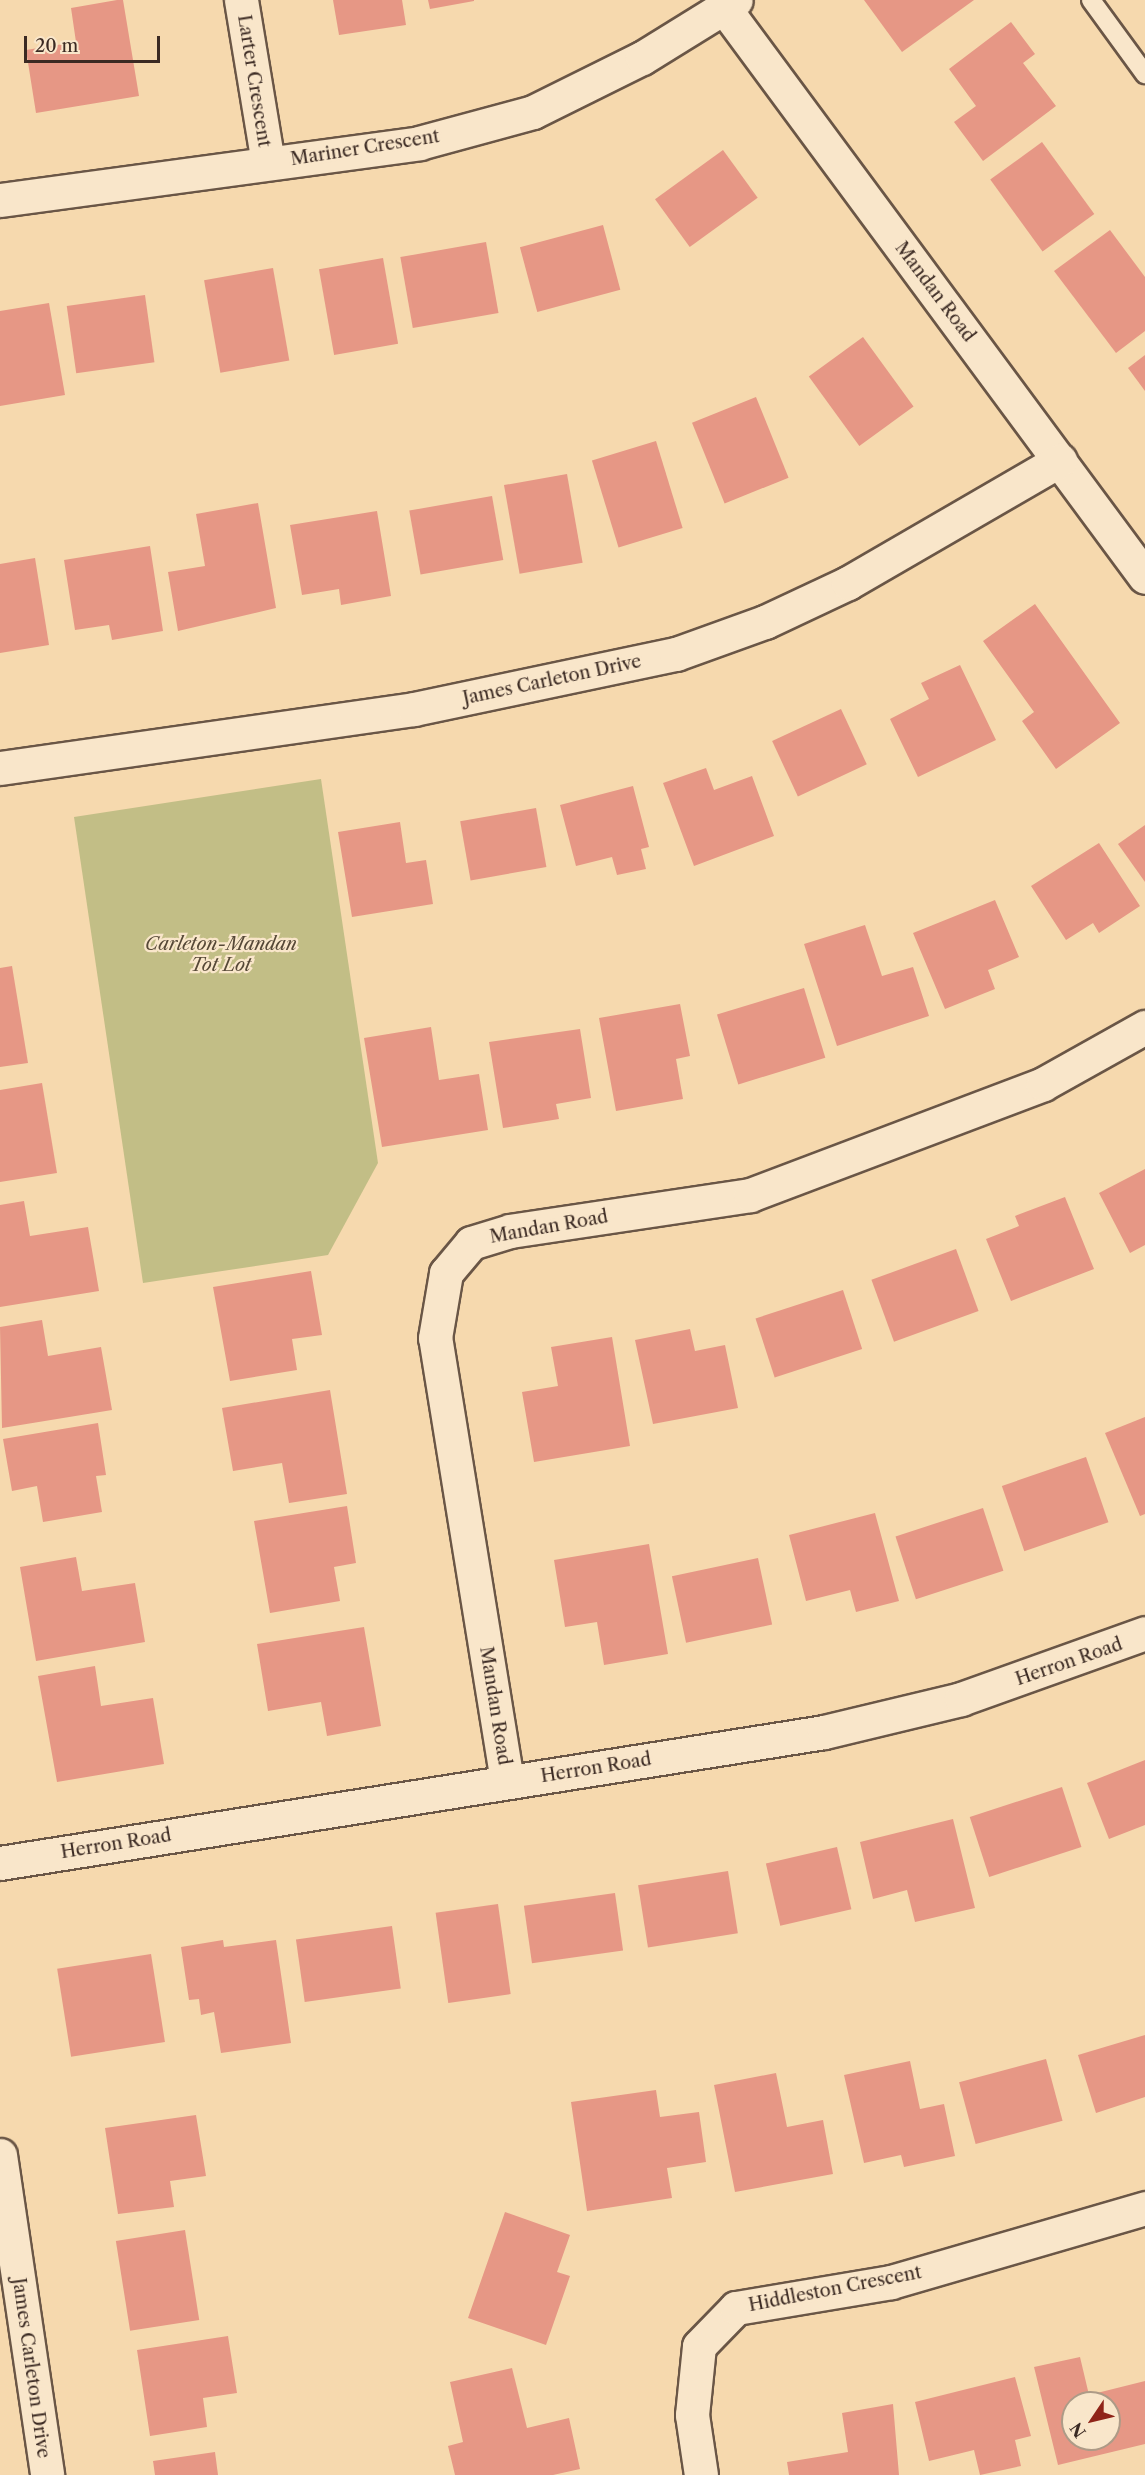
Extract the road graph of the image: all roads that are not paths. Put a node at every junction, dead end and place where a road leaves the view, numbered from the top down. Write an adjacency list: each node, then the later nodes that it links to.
1 (241, 0): 5 (street, Larter Crescent)
2 (1092, 0): 4 (lane)
3 (731, 4): 5 (street, Mariner Crescent); 7 (street, Mandan Road)
4 (1145, 74)
5 (268, 163): 6 (street, Mariner Crescent)
6 (0, 200)
7 (1060, 460): 8 (street, Mandan Road); 9 (street, James Carleton Drive)
8 (1145, 576)
9 (0, 768)
10 (1145, 1027): 12 (street, Mandan Road)
11 (1145, 1633): 12 (street, Herron Road)
12 (507, 1781): 13 (street, Herron Road)
13 (0, 1863)
14 (0, 2155): 16 (street, James Carleton Drive)
15 (1145, 2208): 17 (street, Hiddleston Crescent)
16 (47, 2475)
17 (701, 2475)

